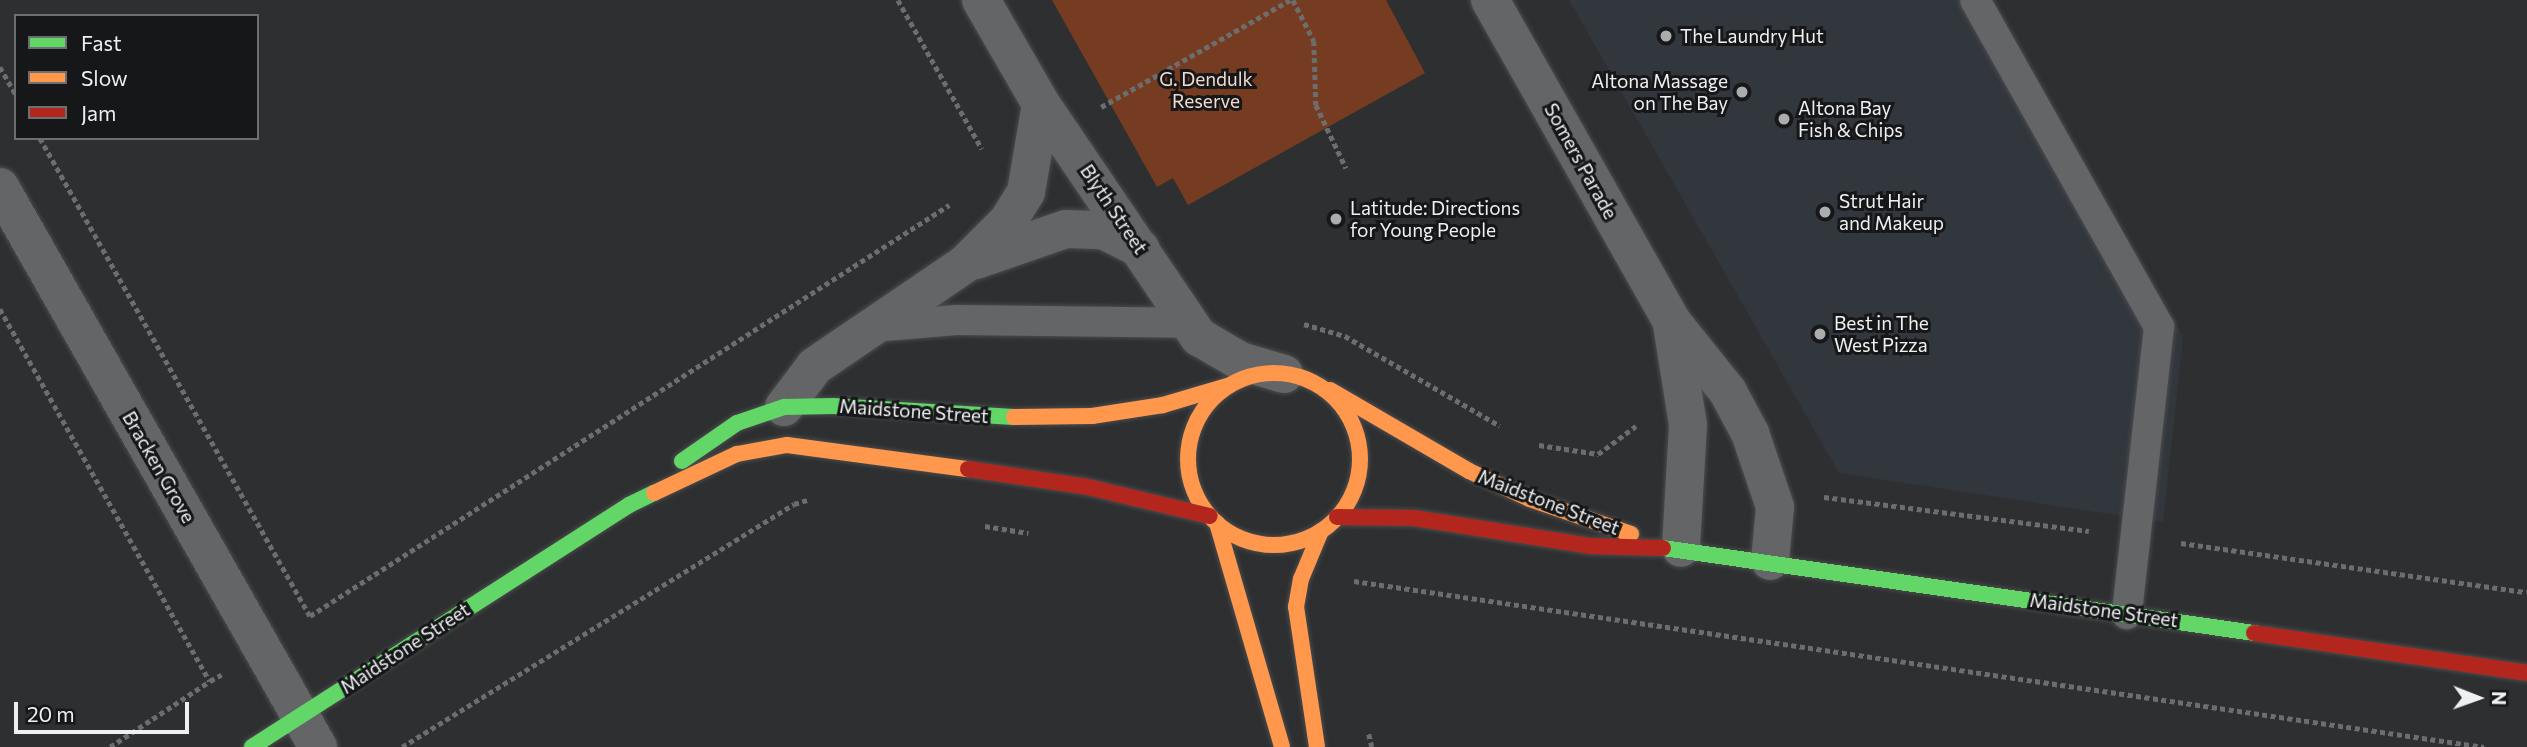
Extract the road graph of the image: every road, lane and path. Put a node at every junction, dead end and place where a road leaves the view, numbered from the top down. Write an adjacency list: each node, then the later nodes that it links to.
1 (898, 0): 13 (path)
2 (981, 0): 9 (street, Blyth Street)
3 (1292, 0): 10 (path); 14 (path)
4 (1490, 0): 20 (street, Somers Parade)
5 (1975, 0): 39 (lane)
6 (0, 67): 7 (path)
7 (14, 92)
8 (1093, 95): 10 (path)
9 (1041, 104): 17 (street, Blyth Street); 18 (street)
10 (1100, 107): 11 (path)
11 (1107, 119)
12 (41, 140): 16 (path)
13 (983, 151)
14 (1346, 167)
15 (0, 187): 42 (street, Bracken Grove)
16 (950, 204)
17 (1141, 249): 18 (street); 21 (street, Blyth Street)
18 (965, 264): 22 (street)
19 (1295, 322): 27 (path)
20 (1672, 322): 36 (street, Somers Parade); 37 (street, Somers Parade)
21 (1189, 323): 22 (lane); 23 (street, Blyth Street)
22 (873, 327): 25 (street)
23 (1298, 378): 24 (main road); 31 (main road); 36 (main road, Maidstone Street)
24 (1227, 386): 25 (main road, Maidstone Street); 32 (main road)
25 (784, 407): 30 (main road, Maidstone Street)
26 (1647, 418): 28 (path)
27 (1506, 429)
28 (1530, 443)
29 (818, 496): 45 (path)
30 (629, 505): 32 (main road, Maidstone Street); 42 (main road, Maidstone Street)
31 (1337, 517): 34 (main road); 36 (main road, Maidstone Street)
32 (1214, 520): 34 (main road); 46 (main road)
33 (973, 524): 35 (path)
34 (1321, 531): 38 (main road)
35 (1040, 534)
36 (1681, 548): 37 (main road, Maidstone Street)
37 (1770, 561): 39 (main road, Maidstone Street)
38 (1297, 596): 47 (main road); 48 (path)
39 (2127, 614): 40 (main road, Maidstone Street)
40 (2527, 673)
41 (210, 681): 43 (path)
42 (309, 732): 44 (main road, Maidstone Street)
43 (110, 747)
44 (252, 747)
45 (402, 747)
46 (1282, 747)
47 (1317, 747)
48 (2484, 747)

